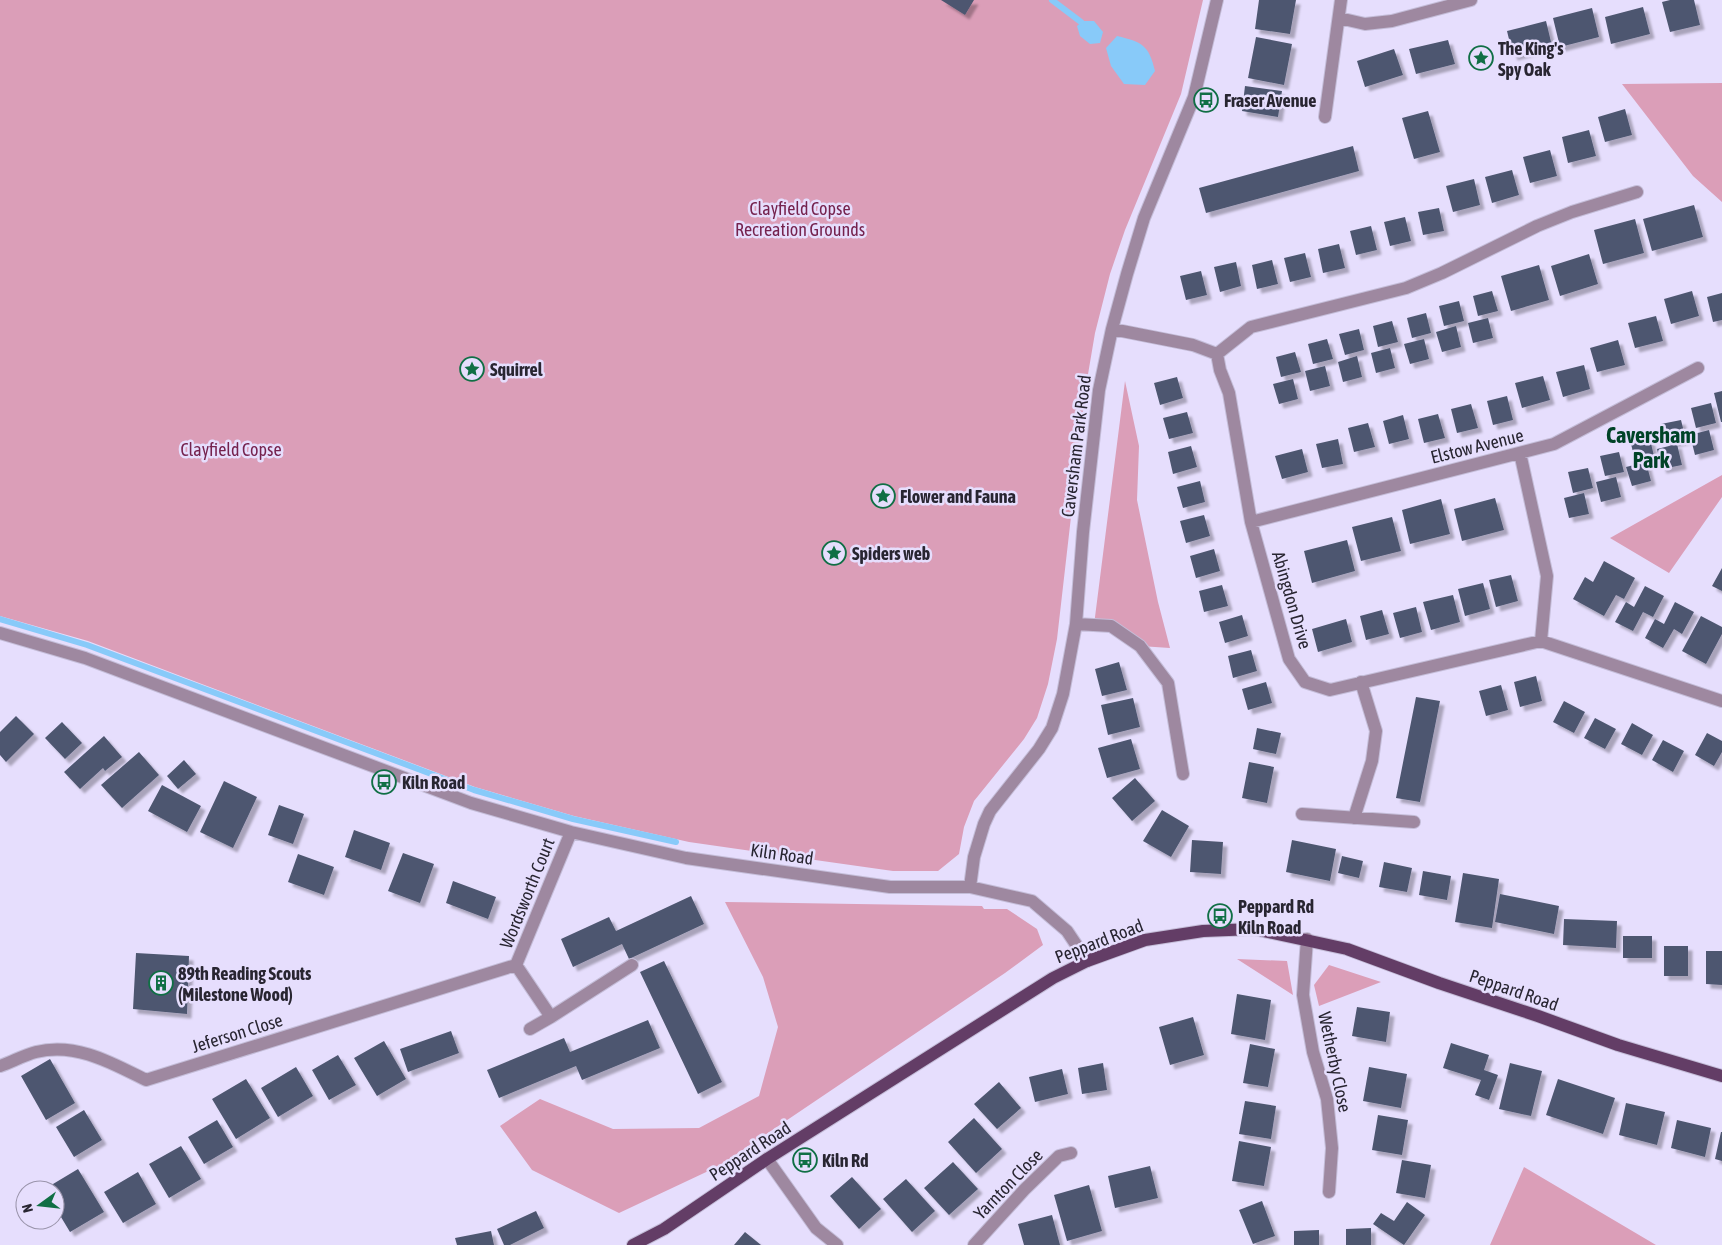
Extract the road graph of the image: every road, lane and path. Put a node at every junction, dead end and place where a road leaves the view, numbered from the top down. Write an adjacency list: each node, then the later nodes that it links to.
1 (1217, 0): 7 (street, Caversham Park Road)
2 (1341, 0): 4 (street)
3 (1471, 0): 4 (street)
4 (1339, 18): 5 (street)
5 (1325, 118)
6 (1637, 192): 8 (street)
7 (1112, 329): 8 (street); 12 (street, Caversham Park Road)
8 (1217, 354): 11 (street, Abingdon Drive)
9 (1698, 368): 10 (street, Elstow Avenue)
10 (1520, 453): 11 (street, Elstow Avenue); 14 (street)
11 (1251, 522): 15 (street, Abingdon Drive)
12 (1076, 624): 17 (street); 22 (street, Caversham Park Road)
13 (0, 633): 21 (street, Kiln Road)
14 (1541, 641): 15 (street, Abingdon Drive); 16 (street)
15 (1361, 682): 19 (street)
16 (1722, 701)
17 (1183, 774)
18 (1302, 814): 19 (street)
19 (1354, 818): 20 (street)
20 (1414, 822)
21 (570, 832): 22 (street, Kiln Road); 26 (street, Wordsworth Court)
22 (970, 887): 24 (street, Kiln Road)
23 (1307, 939): 24 (main road, Peppard Road); 30 (main road, Peppard Road); 33 (street, Wetherby Close)
24 (1086, 961): 32 (main road, Peppard Road)
25 (632, 964): 27 (street)
26 (516, 965): 27 (street, Wordsworth Court); 29 (street, Jeferson Close)
27 (551, 1017): 28 (street)
28 (530, 1029)
29 (0, 1066)
30 (1722, 1076)
31 (1071, 1153): 36 (street, Yarnton Close)
32 (768, 1159): 34 (main road, Peppard Road); 35 (street)
33 (1329, 1192)
34 (633, 1245)
35 (837, 1245)
36 (974, 1245)

